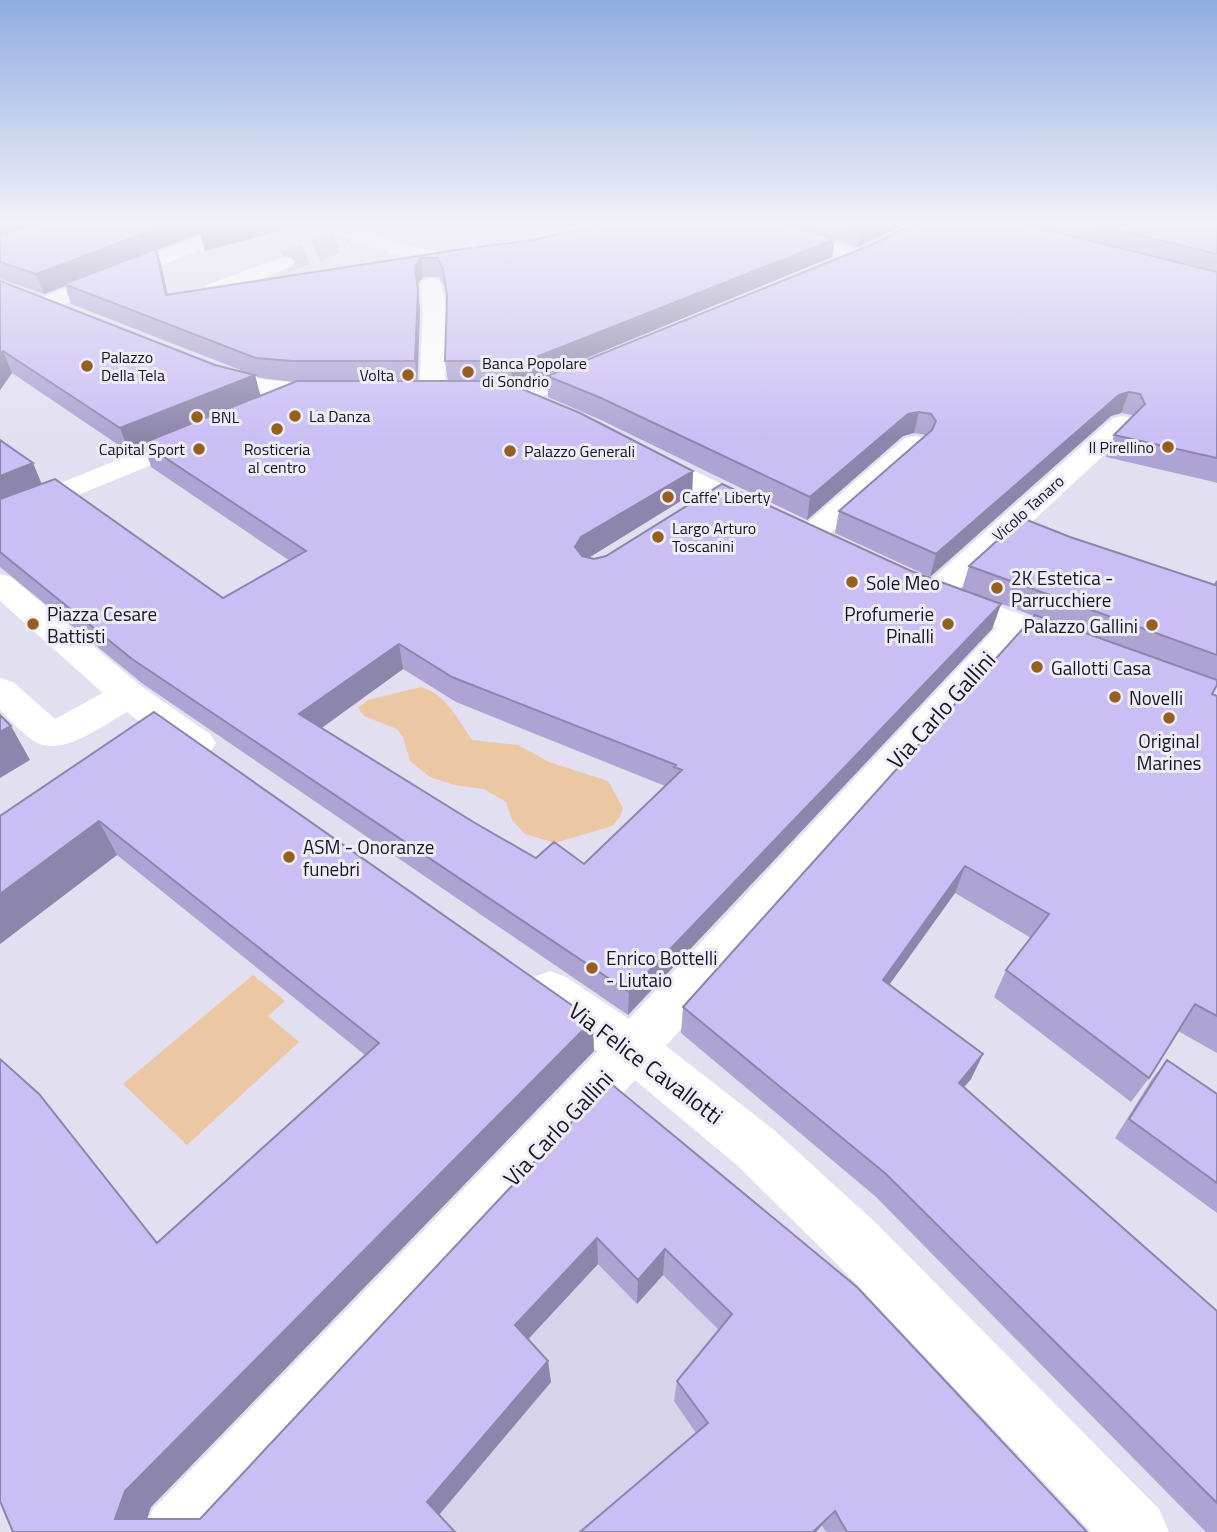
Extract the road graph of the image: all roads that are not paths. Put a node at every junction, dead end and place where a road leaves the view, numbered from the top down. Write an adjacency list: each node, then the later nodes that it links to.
1 (67, 295): 4 (street)
2 (434, 295): 9 (street)
3 (23, 296): 4 (street)
4 (45, 304): 5 (street)
5 (81, 318)
6 (618, 354): 12 (street)
7 (183, 360): 10 (street)
8 (354, 392): 10 (street)
9 (431, 392)
10 (296, 393): 17 (street)
11 (490, 394): 12 (street)
12 (519, 398): 13 (street)
13 (551, 410)
14 (1122, 424): 22 (street, Vicolo Tanaro)
15 (915, 444): 18 (street)
16 (627, 446): 18 (street)
17 (0, 518)
18 (810, 536): 19 (street)
19 (839, 549)
20 (906, 580): 22 (street)
21 (0, 584): 26 (street)
22 (935, 593): 23 (street)
23 (1018, 625): 24 (street); 29 (street, Via Carlo Gallini)
24 (1105, 657)
25 (0, 690): 26 (street)
26 (128, 695): 27 (street)
27 (226, 763)
28 (519, 969): 29 (street, Via Felice Cavallotti)
29 (633, 1049): 30 (street, Via Carlo Gallini); 31 (street, Via Felice Cavallotti)
30 (176, 1532)
31 (1136, 1532)

